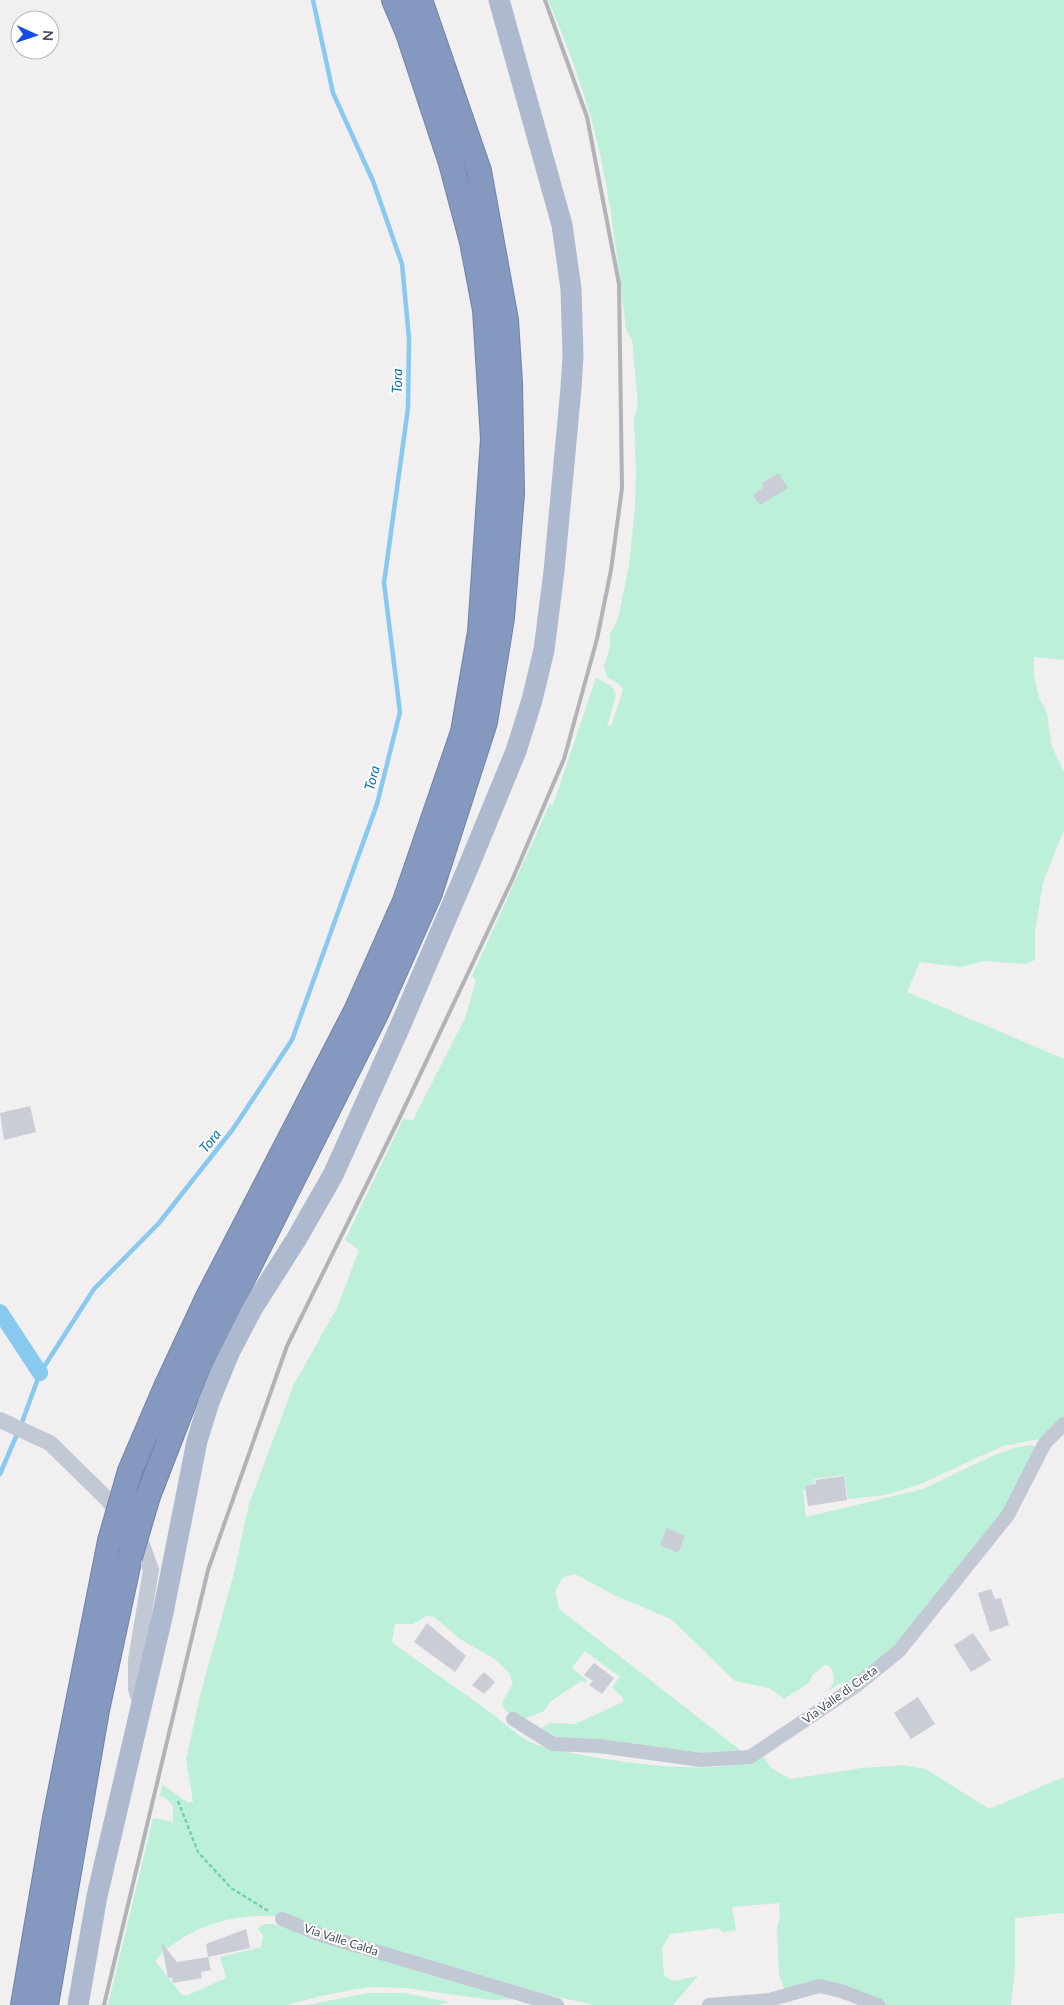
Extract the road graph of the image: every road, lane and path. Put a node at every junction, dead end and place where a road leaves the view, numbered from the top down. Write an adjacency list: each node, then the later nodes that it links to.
1 (394, 0): 10 (highway, bridge)
2 (420, 0): 11 (highway, bridge)
3 (499, 0): 6 (main road)
4 (0, 1420): 6 (street)
5 (1064, 1424): 7 (street, Via Valle di Creta)
6 (142, 1710): 12 (main road)
7 (512, 1719)
8 (178, 1800): 9 (path)
9 (282, 1919): 13 (street, Via Valle Calda)
10 (23, 2005)
11 (46, 2005)
12 (78, 2005)
13 (557, 2005)
14 (709, 2005): 15 (street)
15 (878, 2005)

